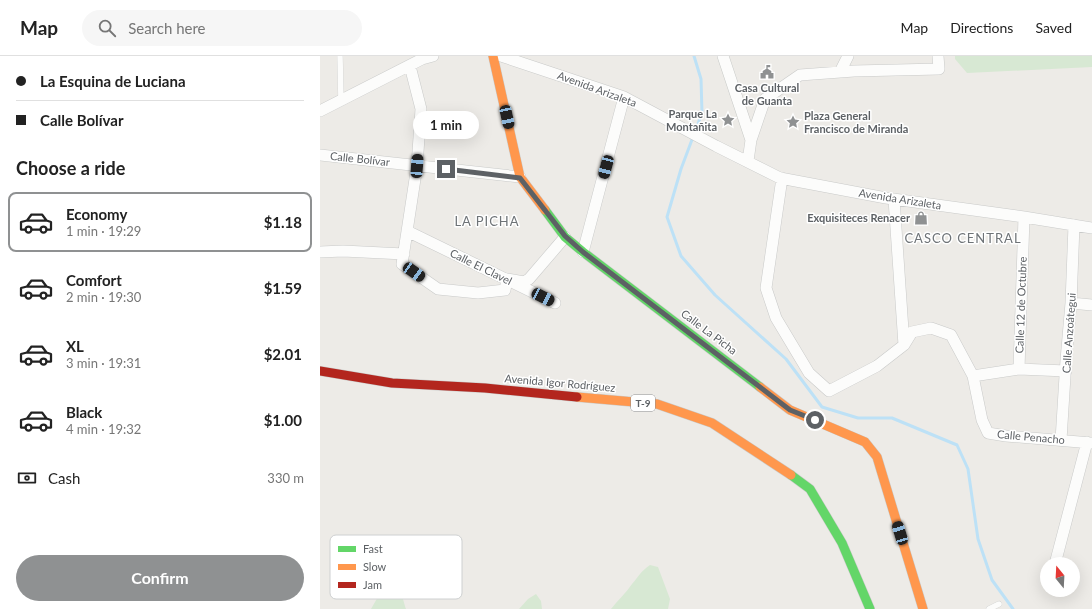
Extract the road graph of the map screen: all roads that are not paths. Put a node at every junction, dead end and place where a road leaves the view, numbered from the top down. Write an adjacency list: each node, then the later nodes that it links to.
1 (340, 56): 12 (lane)
2 (433, 56): 8 (street)
3 (493, 56): 18 (main road, Calle La Picha)
4 (501, 56): 11 (street, Avenida Arizaleta)
5 (722, 56): 14 (street)
6 (848, 56): 10 (street)
7 (938, 56): 10 (street)
8 (421, 58): 9 (street)
9 (410, 66): 12 (street); 17 (street)
10 (840, 72): 14 (street)
11 (624, 97): 16 (street, Avenida Arizaleta); 27 (street)
12 (341, 101): 13 (street)
13 (320, 111)
14 (751, 140): 16 (street)
15 (320, 155): 17 (street, Calle Bolívar)
16 (748, 161): 19 (street, Avenida Arizaleta)
17 (417, 166): 18 (street, Calle Bolívar); 24 (street)
18 (520, 178): 25 (main road, Calle La Picha)
19 (782, 178): 20 (street, Avenida Arizaleta); 33 (street, Calle Penacho)
20 (894, 199): 21 (street, Avenida Arizaleta); 33 (street)
21 (1024, 216): 22 (street, Avenida Arizaleta); 34 (street, Calle 12 de Octubre)
22 (1074, 225): 23 (street, Avenida Arizaleta); 31 (street, Calle Anzoátegui)
23 (1092, 228)
24 (407, 231): 28 (street); 29 (street, Calle El Clavel)
25 (565, 236): 27 (main road, Calle La Picha); 29 (street)
26 (320, 252): 28 (street)
27 (583, 252): 43 (main road, Calle La Picha)
28 (404, 254): 29 (street)
29 (507, 279): 30 (street, Calle El Clavel)
30 (555, 303)
31 (1071, 303): 32 (street); 36 (street, Calle Anzoátegui)
32 (1092, 305)
33 (904, 345): 37 (street, Calle Penacho)
34 (1019, 369): 36 (street); 37 (street)
35 (320, 371): 42 (main road, Avenida Igor Rodríguez / T-9)
36 (1066, 371): 38 (street, Calle Anzoátegui)
37 (973, 376): 38 (street, Calle Penacho)
38 (1061, 440): 39 (street, Calle Penacho)
39 (1090, 442): 40 (street)
40 (1057, 557)
41 (999, 604): 44 (lane)
42 (870, 609)
43 (923, 609)
44 (989, 609)

